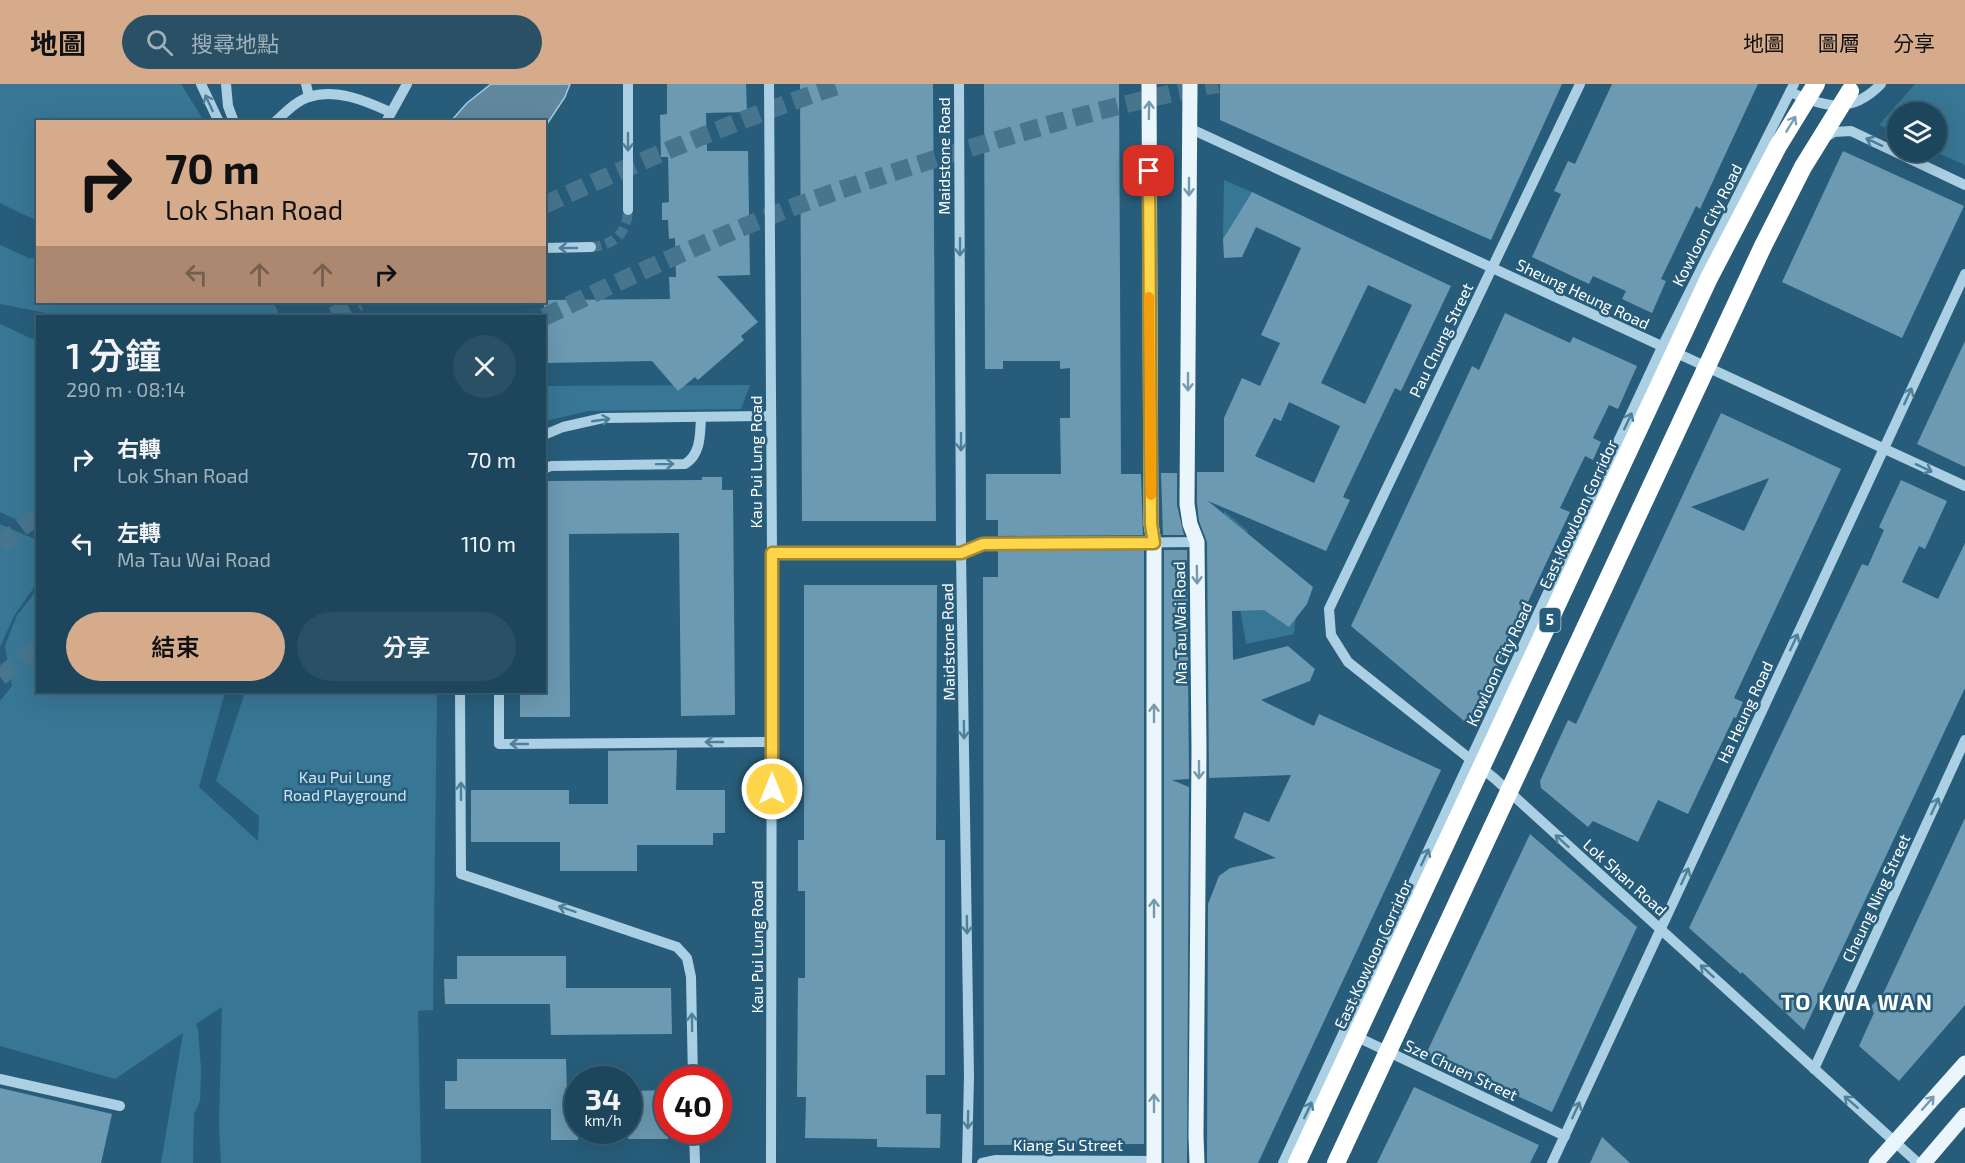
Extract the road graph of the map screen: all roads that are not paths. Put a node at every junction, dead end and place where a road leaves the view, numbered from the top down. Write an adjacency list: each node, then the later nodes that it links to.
1 (201, 84): 17 (street, one-way to 1)
2 (226, 84): 18 (street)
3 (306, 84): 15 (street)
4 (407, 84): 16 (street)
5 (628, 84): 22 (street, one-way to 22)
6 (769, 84): 29 (street, Kau Pui Lung Road)
7 (959, 84): 38 (street, Maidstone Road, one-way to 38)
8 (1149, 84): 36 (main road, Ma Tau Wai Road, one-way to 8)
9 (1190, 84): 20 (main road, Ma Tau Wai Road)
10 (1580, 84): 25 (street, Pau Chung Street)
11 (1816, 84): 65 (highway, East Kowloon Corridor / 5, one-way to 11, bridge)
12 (1881, 84): 13 (street)
13 (1792, 88): 27 (street, Kowloon City Road)
14 (1850, 91): 66 (highway, 5, bridge)
15 (309, 97): 16 (street); 19 (street)
16 (388, 117)
17 (218, 120)
18 (233, 120)
19 (278, 120)
20 (1189, 128): 25 (street, Sheung Heung Road); 35 (main road, Ma Tau Wai Road, one-way to 35)
21 (1965, 185): 28 (street, one-way to 28)
22 (628, 210)
23 (546, 248): 24 (street, one-way to 23)
24 (591, 248)
25 (1493, 269): 27 (street, Sheung Heung Road); 39 (street, Pau Chung Street)
26 (1965, 274): 32 (street, Ha Heung Road, one-way to 26)
27 (1662, 347): 28 (street, Sheung Heung Road); 44 (street, Kowloon City Road, one-way to 27)
28 (1714, 370): 32 (street, Sheung Heung Road); 45 (street)
29 (771, 416): 30 (street); 37 (street, Kau Pui Lung Road)
30 (701, 417): 31 (street, one-way to 30); 33 (street, one-way to 30)
31 (546, 434)
32 (1884, 449): 34 (street, Sheung Heung Road, one-way to 34); 46 (street, Ha Heung Road, one-way to 32)
33 (546, 468)
34 (1965, 486)
35 (1197, 542): 36 (street); 63 (main road, Ma Tau Wai Road, one-way to 63)
36 (1154, 543): 38 (street); 58 (main road, Ma Tau Wai Road, one-way to 36)
37 (772, 553): 38 (street); 43 (street, Kau Pui Lung Road)
38 (961, 553): 61 (street, Maidstone Road, one-way to 61)
39 (1329, 609): 44 (street, Lok Shan Road)
40 (460, 693): 50 (street, one-way to 40)
41 (499, 693): 43 (street, one-way to 41)
42 (1965, 740): 51 (street, Cheung Ning Street, one-way to 42)
43 (772, 742): 60 (street, Kau Pui Lung Road)
44 (1471, 760): 45 (street, Lok Shan Road); 47 (street, Kowloon City Road, one-way to 44)
45 (1515, 798): 46 (street, Lok Shan Road, one-way to 45); 48 (street)
46 (1660, 929): 51 (street, Lok Shan Road, one-way to 46); 55 (street, Ha Heung Road, one-way to 46)
47 (1345, 1031): 48 (street, Sze Chuen Street); 64 (street, Kowloon City Road, one-way to 47)
48 (1395, 1055): 55 (street, Sze Chuen Street); 67 (street)
49 (1965, 1063): 56 (main road, one-way to 49)
50 (693, 1066)
51 (1814, 1069): 56 (street, Lok Shan Road, one-way to 51)
52 (0, 1079): 53 (street)
53 (120, 1106)
54 (1965, 1115): 71 (main road)
55 (1565, 1136): 68 (street, Ha Heung Road)
56 (1895, 1141): 69 (main road); 70 (street, Lok Shan Road)
57 (694, 1144): 59 (street)
58 (1154, 1162): 62 (street, Kiang Su Street)
59 (695, 1163)
60 (771, 1163)
61 (967, 1163)
62 (982, 1163)
63 (1197, 1163)
64 (1283, 1163)
65 (1298, 1163)
66 (1336, 1163)
67 (1345, 1163)
68 (1552, 1163)
69 (1876, 1163)
70 (1918, 1163)
71 (1924, 1163)

